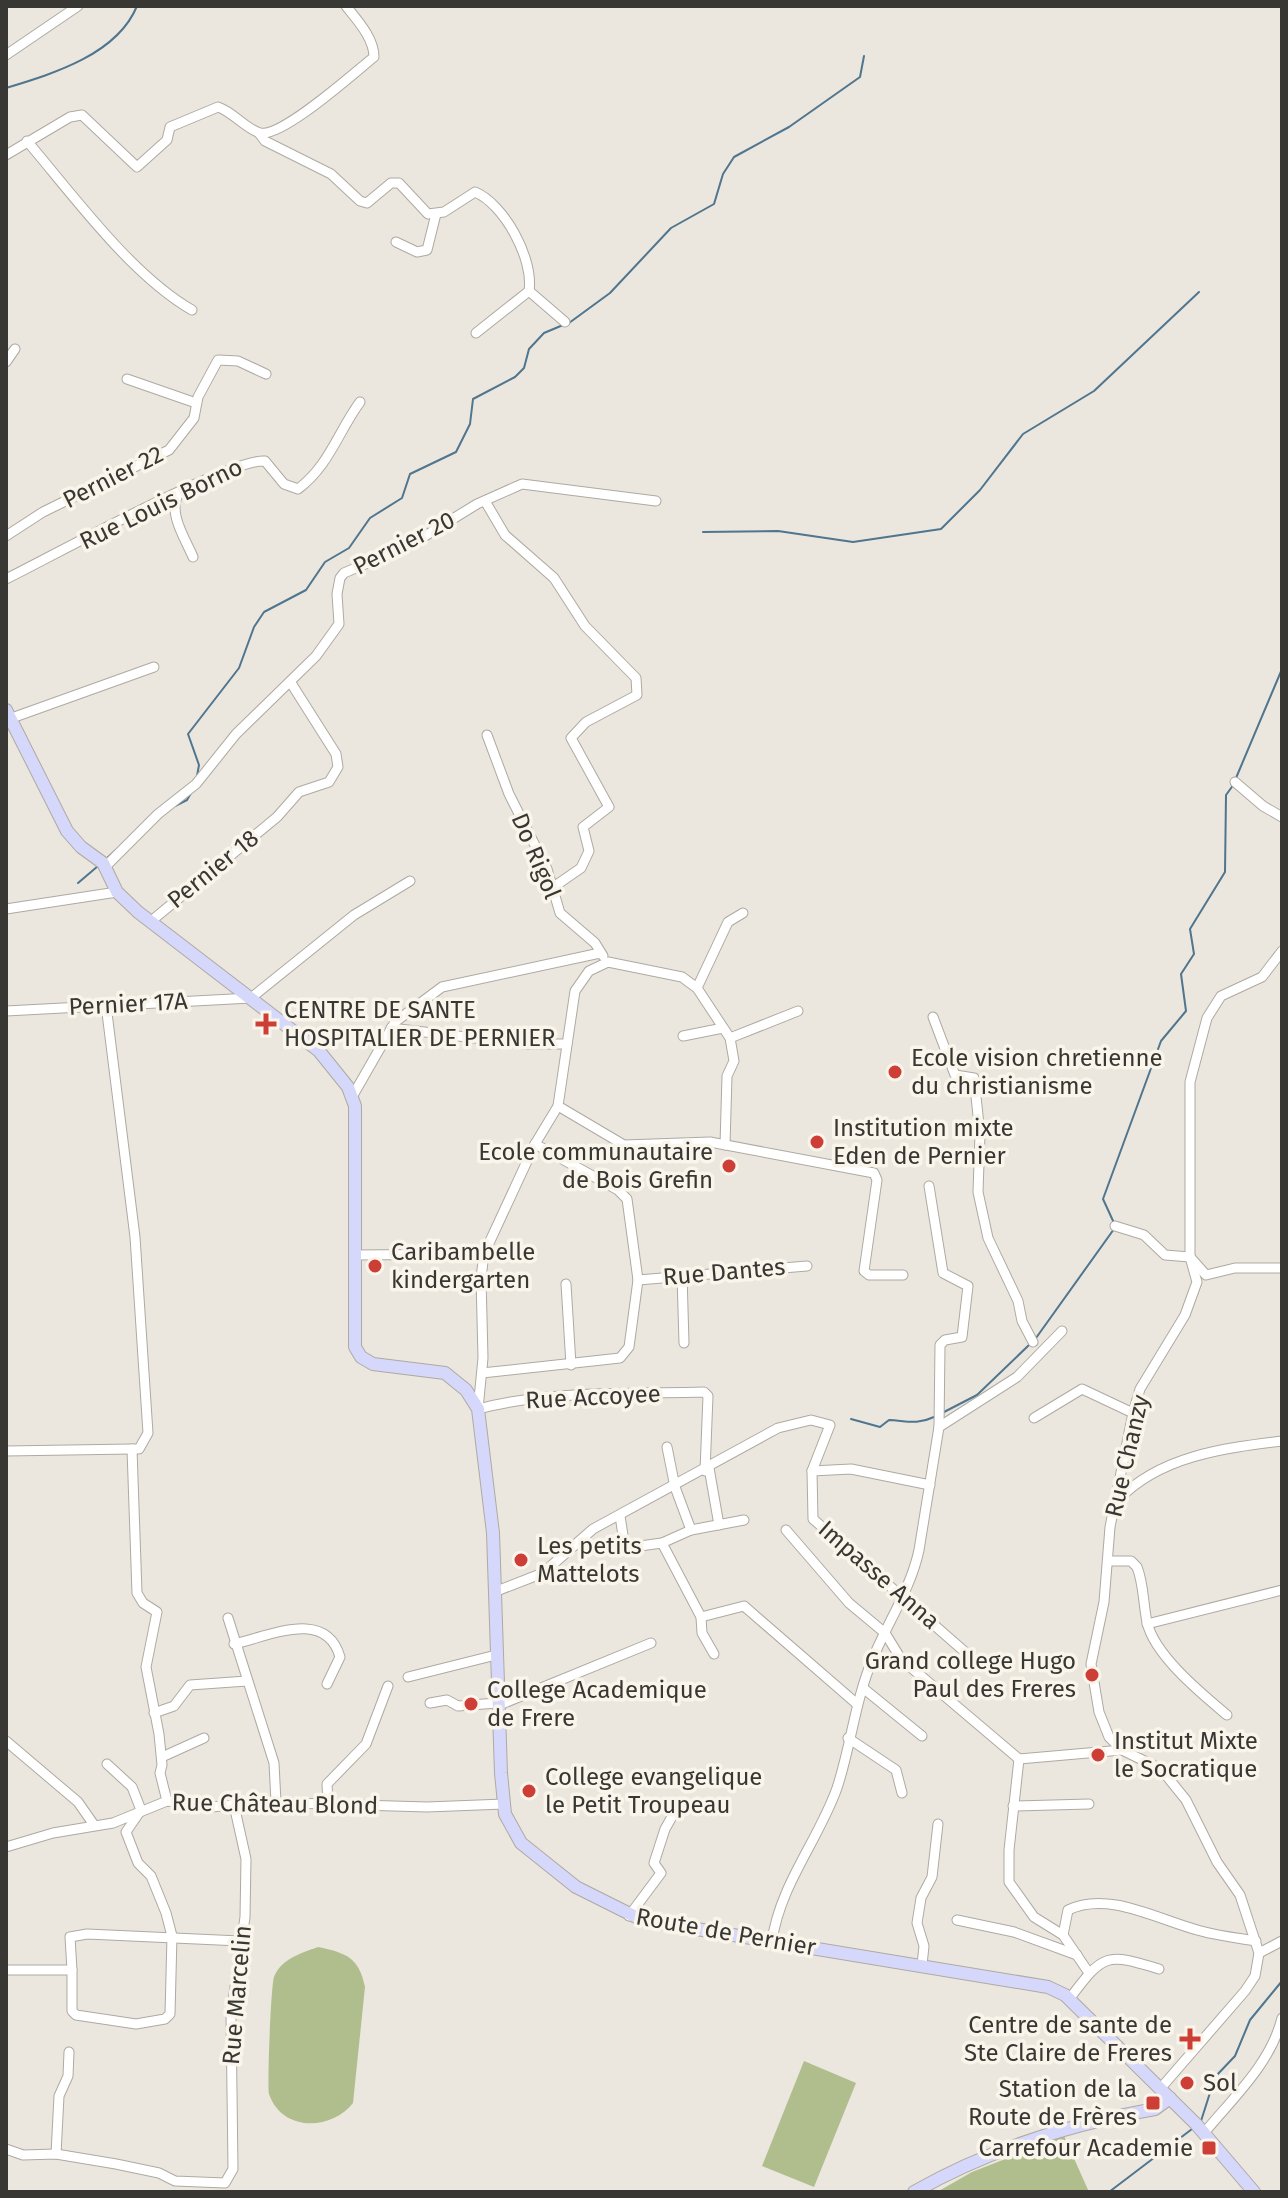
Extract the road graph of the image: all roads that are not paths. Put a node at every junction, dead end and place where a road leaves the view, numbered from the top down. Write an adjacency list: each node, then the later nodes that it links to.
1 (78, 6): 3 (street)
2 (346, 6): 4 (street)
3 (6, 55)
4 (259, 133): 5 (street); 7 (street)
5 (27, 141): 6 (street); 10 (street)
6 (6, 155)
7 (436, 214): 8 (street); 9 (street)
8 (396, 242)
9 (529, 291): 11 (street); 12 (street)
10 (192, 310)
11 (565, 322)
12 (476, 333)
13 (15, 349): 14 (street)
14 (6, 362)
15 (266, 374): 18 (street, Pernier 22)
16 (127, 379): 18 (street)
17 (360, 402): 19 (street, Rue Louis Borno)
18 (196, 403): 22 (street, Pernier 22)
19 (179, 493): 23 (street); 24 (street, Rue Louis Borno)
20 (485, 501): 21 (street, Pernier 20); 26 (street, Pernier 20); 33 (street)
21 (656, 501)
22 (6, 536)
23 (193, 557)
24 (6, 579)
25 (154, 667): 27 (street)
26 (291, 683): 31 (street, Pernier 20); 37 (street, Pernier 18)
27 (8, 715): 31 (street)
28 (487, 735): 33 (street, Do Rigol)
29 (1235, 782): 30 (street)
30 (1282, 817)
31 (105, 867): 34 (street)
32 (410, 881): 42 (street)
33 (552, 888): 39 (street, Do Rigol)
34 (117, 892): 35 (street); 37 (street)
35 (6, 909)
36 (743, 913): 41 (street)
37 (150, 922): 42 (street)
38 (1282, 951): 60 (street, Rue Chanzy)
39 (600, 953): 40 (street, Do Rigol); 47 (street)
40 (608, 962): 41 (street); 51 (street)
41 (697, 988): 48 (street)
42 (251, 998): 43 (street, Pernier 17A); 52 (street)
43 (106, 1005): 44 (street, Pernier 17A); 78 (street)
44 (6, 1011)
45 (798, 1011): 50 (street)
46 (933, 1017): 68 (street)
47 (391, 1028): 51 (street); 52 (street)
48 (723, 1028): 49 (street); 50 (street)
49 (683, 1036)
50 (730, 1038): 55 (street)
51 (567, 1044): 53 (street)
52 (352, 1097): 59 (street)
53 (558, 1106): 54 (street); 55 (street)
54 (535, 1144): 58 (street); 65 (street, Rue Dantes)
55 (725, 1145): 64 (street)
56 (929, 1186): 75 (street)
57 (1115, 1226): 60 (street)
58 (484, 1254): 59 (street); 71 (street)
59 (355, 1255): 72 (street)
60 (1190, 1257): 62 (street); 73 (street, Rue Chanzy)
61 (807, 1266): 63 (street, Rue Dantes)
62 (1282, 1268)
63 (682, 1275): 65 (street, Rue Dantes); 69 (street)
64 (903, 1275)
65 (638, 1280): 70 (street)
66 (566, 1284): 70 (street)
67 (1062, 1331): 75 (street)
68 (1033, 1342)
69 (684, 1343)
70 (571, 1365): 71 (street)
71 (482, 1373): 72 (street)
72 (478, 1409): 80 (street, Rue Accoyee); 93 (street, Route de Pernier)
73 (1133, 1413): 74 (street); 84 (street, Rue Chanzy)
74 (1034, 1418)
75 (939, 1427): 82 (street)
76 (1282, 1441): 84 (street)
77 (667, 1447): 83 (street)
78 (132, 1449): 79 (street); 112 (street)
79 (6, 1451)
80 (707, 1470): 81 (street, Impasse Anna); 83 (street); 87 (street)
81 (812, 1471): 82 (street); 94 (street, Impasse Anna)
82 (930, 1485): 94 (street)
83 (675, 1487): 85 (street); 88 (street)
84 (1117, 1501): 91 (street, Rue Chanzy)
85 (620, 1516): 90 (street); 93 (street)
86 (744, 1520): 87 (street)
87 (719, 1525): 88 (street)
88 (691, 1530): 90 (street)
89 (786, 1530): 98 (street)
90 (662, 1543): 95 (street)
91 (1108, 1561): 97 (street); 118 (street, Rue Chanzy)
92 (1282, 1590): 97 (street)
93 (494, 1592): 102 (street, Route de Pernier)
94 (902, 1595): 98 (street); 103 (street, Impasse Anna)
95 (701, 1617): 101 (street); 110 (street)
96 (228, 1618): 100 (street)
97 (1147, 1624): 113 (street)
98 (885, 1633): 108 (street); 120 (street)
99 (651, 1643): 111 (street)
100 (234, 1644): 105 (street); 106 (street)
101 (714, 1654)
102 (496, 1655): 104 (street); 111 (street, Route de Pernier)
103 (981, 1666)
104 (408, 1677)
105 (247, 1681): 112 (street); 124 (street)
106 (327, 1684)
107 (388, 1686): 125 (street)
108 (863, 1688): 110 (street); 114 (street)
109 (430, 1703): 111 (street)
110 (857, 1704): 116 (street)
111 (497, 1705): 126 (street, Route de Pernier)
112 (154, 1713): 119 (street)
113 (1227, 1715)
114 (922, 1736)
115 (204, 1738): 119 (street)
116 (848, 1738): 122 (street); 140 (street)
117 (6, 1741): 133 (street)
118 (1122, 1750): 120 (street); 141 (street)
119 (162, 1757): 123 (street)
120 (1019, 1759): 130 (street)
121 (107, 1764): 131 (street)
122 (902, 1793)
123 (167, 1801): 128 (street, Rue Château Blond); 131 (street, Rue Château Blond)
124 (276, 1802): 125 (street, Rue Château Blond); 128 (street, Rue Château Blond)
125 (328, 1803): 126 (street, Rue Château Blond)
126 (504, 1804): 135 (street, Route de Pernier)
127 (1089, 1804): 130 (street)
128 (234, 1805): 139 (street, Rue Marcelin)
129 (678, 1806): 135 (street)
130 (1013, 1806): 137 (street)
131 (141, 1810): 133 (street, Rue Château Blond); 138 (street)
132 (938, 1824): 145 (street)
133 (94, 1825): 134 (street, Rue Château Blond)
134 (6, 1847)
135 (629, 1916): 140 (street, Route de Pernier)
136 (957, 1920): 144 (street)
137 (1063, 1935): 141 (street); 144 (street)
138 (172, 1936): 139 (street); 148 (street); 148 (street)
139 (240, 1941): 157 (street, Rue Marcelin)
140 (772, 1941): 145 (street, Route de Pernier)
141 (1256, 1941): 143 (street)
142 (1282, 1941): 143 (street)
143 (1259, 1953): 153 (street)
144 (1077, 1955): 149 (street)
145 (922, 1965): 150 (street, Route de Pernier)
146 (1159, 1969): 149 (street)
147 (6, 1970): 148 (street)
148 (72, 1970)
149 (1089, 1973): 150 (street)
150 (1070, 1998): 153 (street, Route de Pernier)
151 (1282, 2018): 154 (street)
152 (69, 2052): 156 (street)
153 (1165, 2093): 154 (street, Route de Pernier); 159 (street)
154 (1204, 2133): 160 (street, Route de Pernier)
155 (6, 2149): 156 (street)
156 (56, 2154): 157 (street)
157 (175, 2181): 158 (street)
158 (173, 2192)
159 (914, 2192)
160 (1254, 2192)

